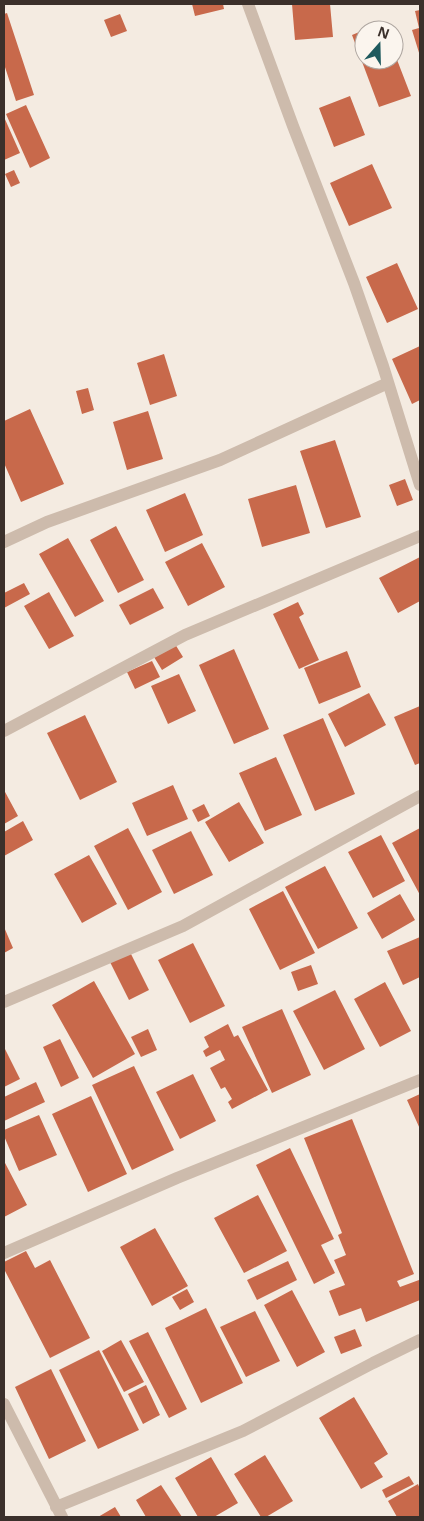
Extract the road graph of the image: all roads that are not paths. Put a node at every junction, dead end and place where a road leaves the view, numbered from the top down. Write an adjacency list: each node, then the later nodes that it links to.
1 (248, 4): 2 (street)
2 (388, 383): 3 (street); 5 (street)
3 (420, 485)
4 (420, 536): 6 (street)
5 (4, 542)
6 (4, 731)
7 (420, 796): 8 (street)
8 (4, 1002)
9 (420, 1080): 10 (street)
10 (4, 1252)
11 (420, 1340): 13 (street)
12 (4, 1404): 13 (street)
13 (59, 1512)

